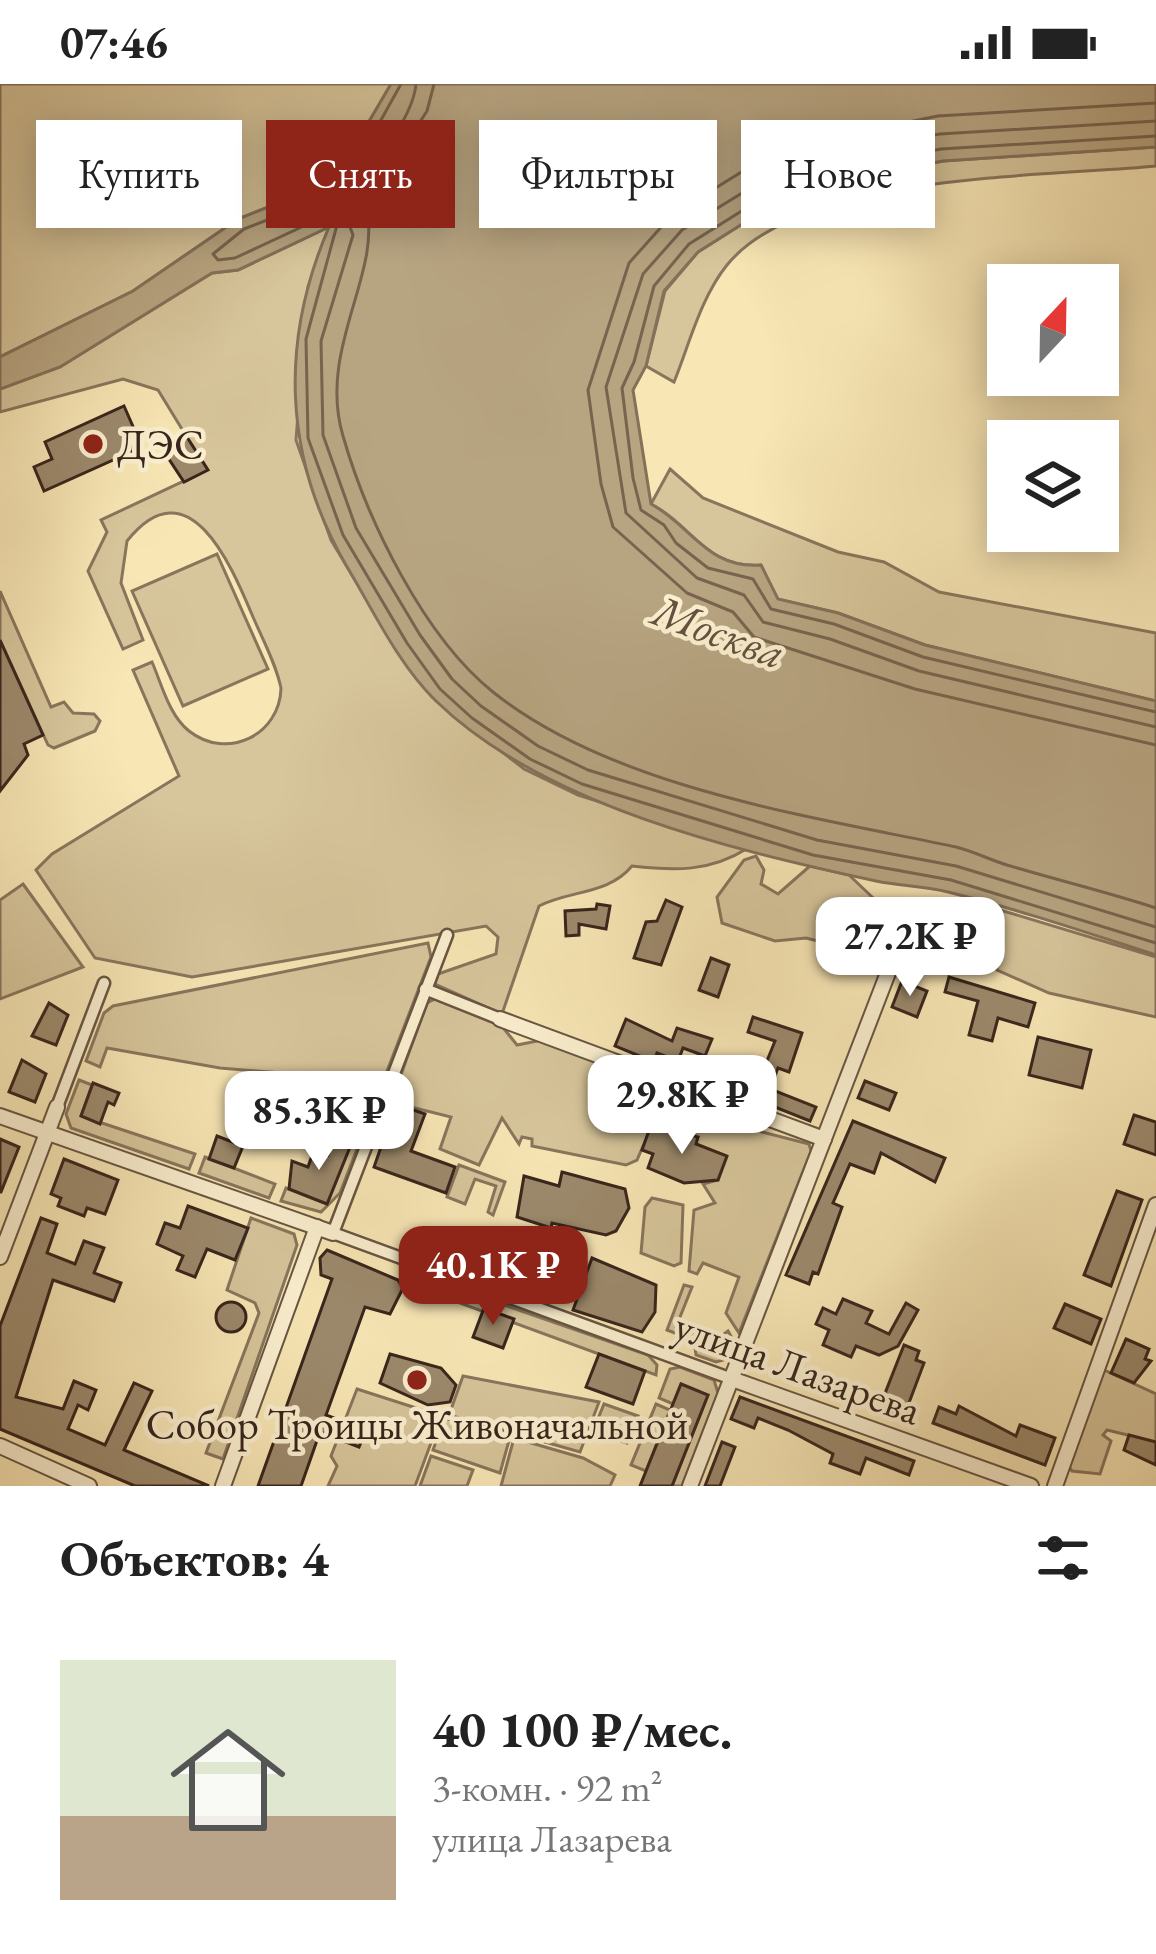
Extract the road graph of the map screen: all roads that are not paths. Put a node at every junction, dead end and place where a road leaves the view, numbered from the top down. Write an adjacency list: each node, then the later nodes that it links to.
1 (447, 935): 4 (street)
2 (891, 965): 9 (street)
3 (104, 983): 6 (street)
4 (425, 989): 5 (street); 11 (street)
5 (500, 1018): 9 (street)
6 (57, 1107): 8 (street)
7 (0, 1116): 8 (street, улица Лазарева)
8 (47, 1133): 11 (street, улица Лазарева); 12 (street)
9 (824, 1139): 13 (street)
10 (1156, 1205): 19 (street)
11 (325, 1230): 13 (street, улица Лазарева); 16 (street)
12 (0, 1257)
13 (731, 1379): 17 (street); 18 (street, улица Лазарева)
14 (0, 1446): 15 (street)
15 (89, 1486)
16 (223, 1486)
17 (690, 1486)
18 (1030, 1486)
19 (1055, 1486)

